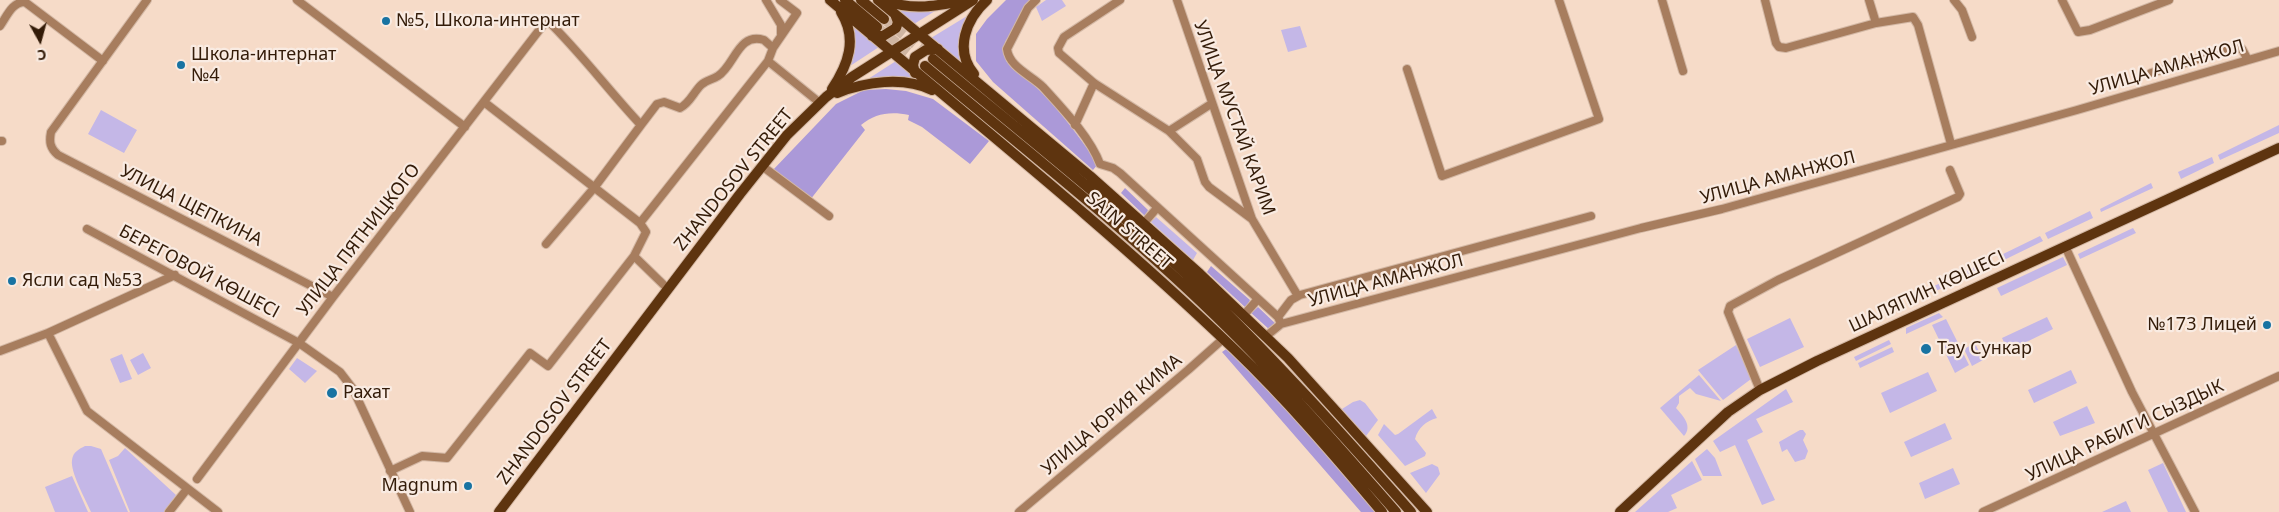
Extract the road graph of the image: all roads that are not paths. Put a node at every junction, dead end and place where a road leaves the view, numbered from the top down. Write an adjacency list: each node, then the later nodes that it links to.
1 (147, 0): 35 (street)
2 (296, 0): 49 (street)
3 (766, 0): 27 (street)
4 (780, 0): 27 (street)
5 (861, 0): 26 (main road, SAIN STREET)
6 (878, 0): 23 (main road, SAIN STREET)
7 (885, 0): 22 (main road)
8 (968, 0): 22 (main road)
9 (973, 0): 28 (main road, ZHANDOSOV STREET)
10 (987, 0): 42 (main road)
11 (1036, 0): 48 (street)
12 (1120, 0): 41 (street)
13 (1177, 0): 46 (street, УЛИЦА МУСТАЙ КАРИМ)
14 (1559, 0): 37 (street)
15 (1662, 0): 38 (street)
16 (1765, 0): 24 (street)
17 (1869, 0): 24 (street)
18 (1954, 0): 29 (street)
19 (2062, 0): 20 (street)
20 (2169, 0)
21 (837, 2): 26 (main road, SAIN STREET); 44 (main road)
22 (924, 4)
23 (895, 14): 26 (main road); 28 (main road, SAIN STREET)
24 (1876, 23): 51 (street)
25 (0, 26): 35 (street)
26 (878, 28): 33 (main road, SAIN STREET)
27 (781, 34): 30 (street)
28 (920, 34): 31 (main road, SAIN STREET); 33 (main road, ZHANDOSOV STREET)
29 (1972, 36)
30 (773, 48): 36 (street); 47 (street)
31 (938, 49): 39 (main road); 42 (main road, SAIN STREET)
32 (2279, 51): 34 (street, УЛИЦА АМАНЖОЛ)
33 (890, 52): 39 (main road, SAIN STREET); 44 (main road, ZHANDOSOV STREET)
34 (2248, 60): 40 (street); 51 (street, УЛИЦА АМАНЖОЛ)
35 (103, 61): 75 (street, УЛИЦА ЩЕПКИНА)
36 (768, 61): 44 (street); 63 (street)
37 (1407, 69)
38 (1682, 71)
39 (915, 73): 43 (main road, SAIN STREET)
40 (2152, 73)
41 (1094, 83): 48 (street); 50 (street)
42 (982, 85): 56 (main road, SAIN STREET)
43 (942, 96): 44 (main road); 72 (main road, SAIN STREET)
44 (823, 100): 54 (main road, ZHANDOSOV STREET)
45 (484, 102): 47 (street, УЛИЦА ПЯТНИЦКОГО); 49 (street, УЛИЦА ПЯТНИЦКОГО); 57 (street)
46 (1211, 104): 50 (street); 61 (street, УЛИЦА МУСТАЙ КАРИМ)
47 (641, 125): 57 (street)
48 (1075, 125): 53 (street)
49 (465, 127): 75 (street, УЛИЦА ПЯТНИЦКОГО)
50 (1169, 131): 61 (street)
51 (1951, 144): 78 (street, УЛИЦА АМАНЖОЛ)
52 (2279, 148): 68 (main road, ШАЛЯПИН КӨШЕСІ)
53 (1100, 164): 56 (street); 58 (street)
54 (762, 166): 59 (street); 73 (main road, ZHANDOSOV STREET)
55 (1950, 170): 88 (street)
56 (1090, 176): 62 (main road, SAIN STREET)
57 (594, 188): 63 (street); 66 (street)
58 (1157, 208): 62 (street); 76 (street)
59 (829, 216)
60 (1591, 216): 74 (street)
61 (1252, 219): 74 (street, УЛИЦА МУСТАЙ КАРИМ)
62 (1144, 223): 70 (main road, SAIN STREET)
63 (640, 224): 69 (street)
64 (87, 229): 71 (street, БЕРЕГОВОЙ КӨШЕСІ)
65 (1150, 243): 67 (main road, SAIN STREET); 70 (main road); 85 (main road, SAIN STREET)
66 (546, 244)
67 (1137, 244): 72 (main road); 87 (main road, SAIN STREET)
68 (2065, 246): 88 (main road, ШАЛЯПИН КӨШЕСІ); 89 (street)
69 (634, 256): 73 (street); 90 (street)
70 (1191, 267): 77 (main road, SAIN STREET)
71 (175, 275): 79 (street); 82 (street, БЕРЕГОВОЙ КӨШЕСІ)
72 (1158, 278): 81 (main road, SAIN STREET)
73 (668, 289): 96 (main road, ZHANDOSOV STREET)
74 (1298, 296): 78 (street)
75 (333, 297): 82 (street, УЛИЦА ПЯТНИЦКОГО)
76 (1258, 299): 77 (street); 78 (street)
77 (1245, 318): 80 (main road, SAIN STREET); 85 (main road)
78 (1280, 320): 80 (street)
79 (48, 333): 84 (street); 92 (street)
80 (1265, 337): 101 (main road, SAIN STREET)
81 (1223, 338): 83 (main road, SAIN STREET); 97 (street, УЛИЦА ЮРИЯ КИМА)
82 (299, 343): 90 (street, БЕРЕГОВОЙ КӨШЕСІ); 91 (street, УЛИЦА ПЯТНИЦКОГО)
83 (1235, 350): 87 (main road); 98 (main road, SAIN STREET)
84 (0, 351)
85 (1280, 368): 100 (main road, SAIN STREET)
86 (2279, 376): 89 (street, УЛИЦА РАБИГИ СЫЗДЫК)
87 (1278, 381): 99 (main road, SAIN STREET)
88 (1760, 390): 102 (main road, ШАЛЯПИН КӨШЕСІ)
89 (2153, 434): 103 (street, УЛИЦА РАБИГИ СЫЗДЫК); 104 (street)
90 (390, 471): 95 (street, БЕРЕГОВОЙ КӨШЕСІ)
91 (197, 479)
92 (187, 489): 93 (street); 94 (street)
93 (169, 512)
94 (218, 512)
95 (409, 512)
96 (498, 512)
97 (1019, 512)
98 (1382, 512)
99 (1396, 512)
100 (1411, 512)
101 (1427, 512)
102 (1620, 512)
103 (1984, 512)
104 (2195, 512)

